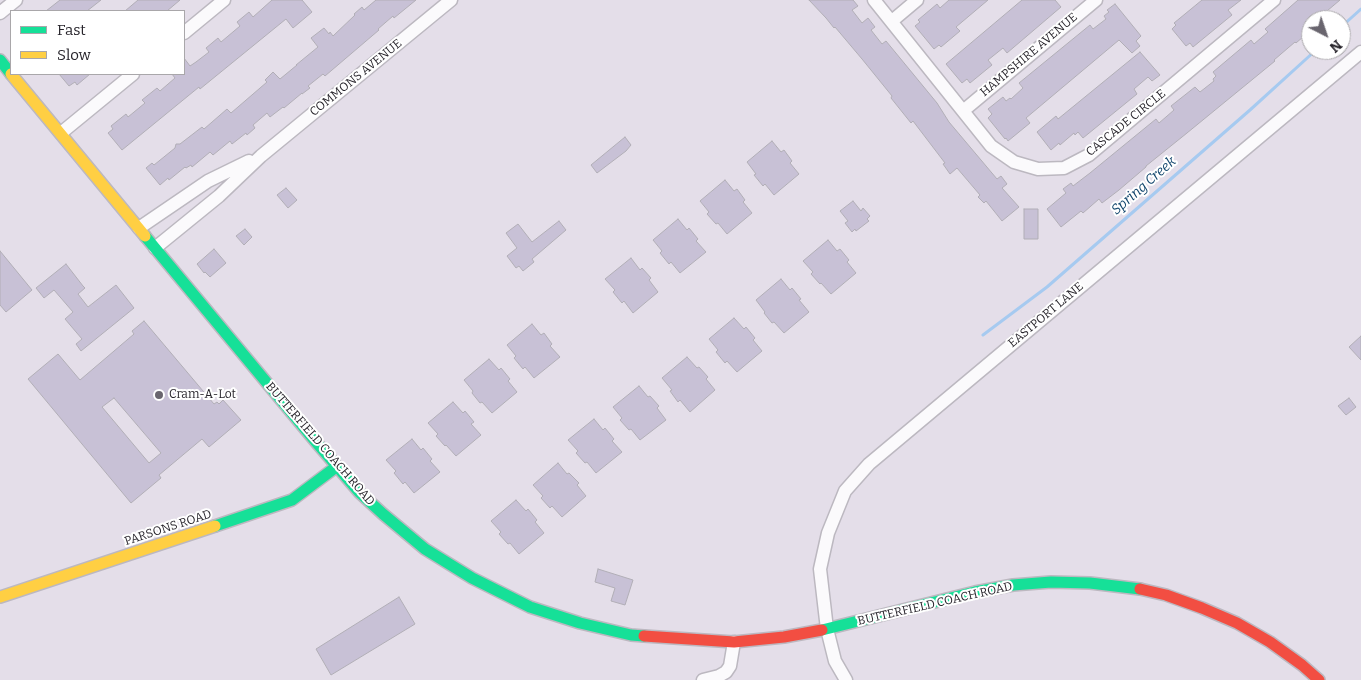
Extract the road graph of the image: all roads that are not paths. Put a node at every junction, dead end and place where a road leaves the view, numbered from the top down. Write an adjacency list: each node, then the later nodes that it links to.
1 (16, 0): 8 (street)
2 (224, 0): 10 (street)
3 (451, 0): 18 (street, COMMONS AVENUE)
4 (874, 0): 9 (street, CASCADE CIRCLE)
5 (917, 0): 9 (street)
6 (1096, 0): 16 (street, HAMPSHIRE AVENUE)
7 (1274, 0): 16 (street, CASCADE CIRCLE)
8 (0, 13)
9 (892, 21): 16 (street, CASCADE CIRCLE)
10 (185, 32)
11 (1361, 52): 23 (street, EASTPORT LANE)
12 (0, 60): 13 (main road, BUTTERFIELD COACH ROAD)
13 (10, 73)
14 (12, 75): 17 (main road, BUTTERFIELD COACH ROAD)
15 (133, 75): 17 (street)
16 (963, 111)
17 (61, 133): 19 (main road, BUTTERFIELD COACH ROAD)
18 (261, 156): 19 (street, COMMONS AVENUE); 20 (street, COMMONS AVENUE)
19 (139, 228): 20 (main road, BUTTERFIELD COACH ROAD)
20 (154, 248): 21 (main road, BUTTERFIELD COACH ROAD)
21 (336, 466): 22 (main road, PARSONS ROAD); 24 (main road, BUTTERFIELD COACH ROAD)
22 (0, 597)
23 (827, 629): 24 (main road, BUTTERFIELD COACH ROAD); 26 (street); 27 (main road, BUTTERFIELD COACH ROAD)
24 (734, 642): 25 (street)
25 (703, 680)
26 (846, 680)
27 (1319, 680)

